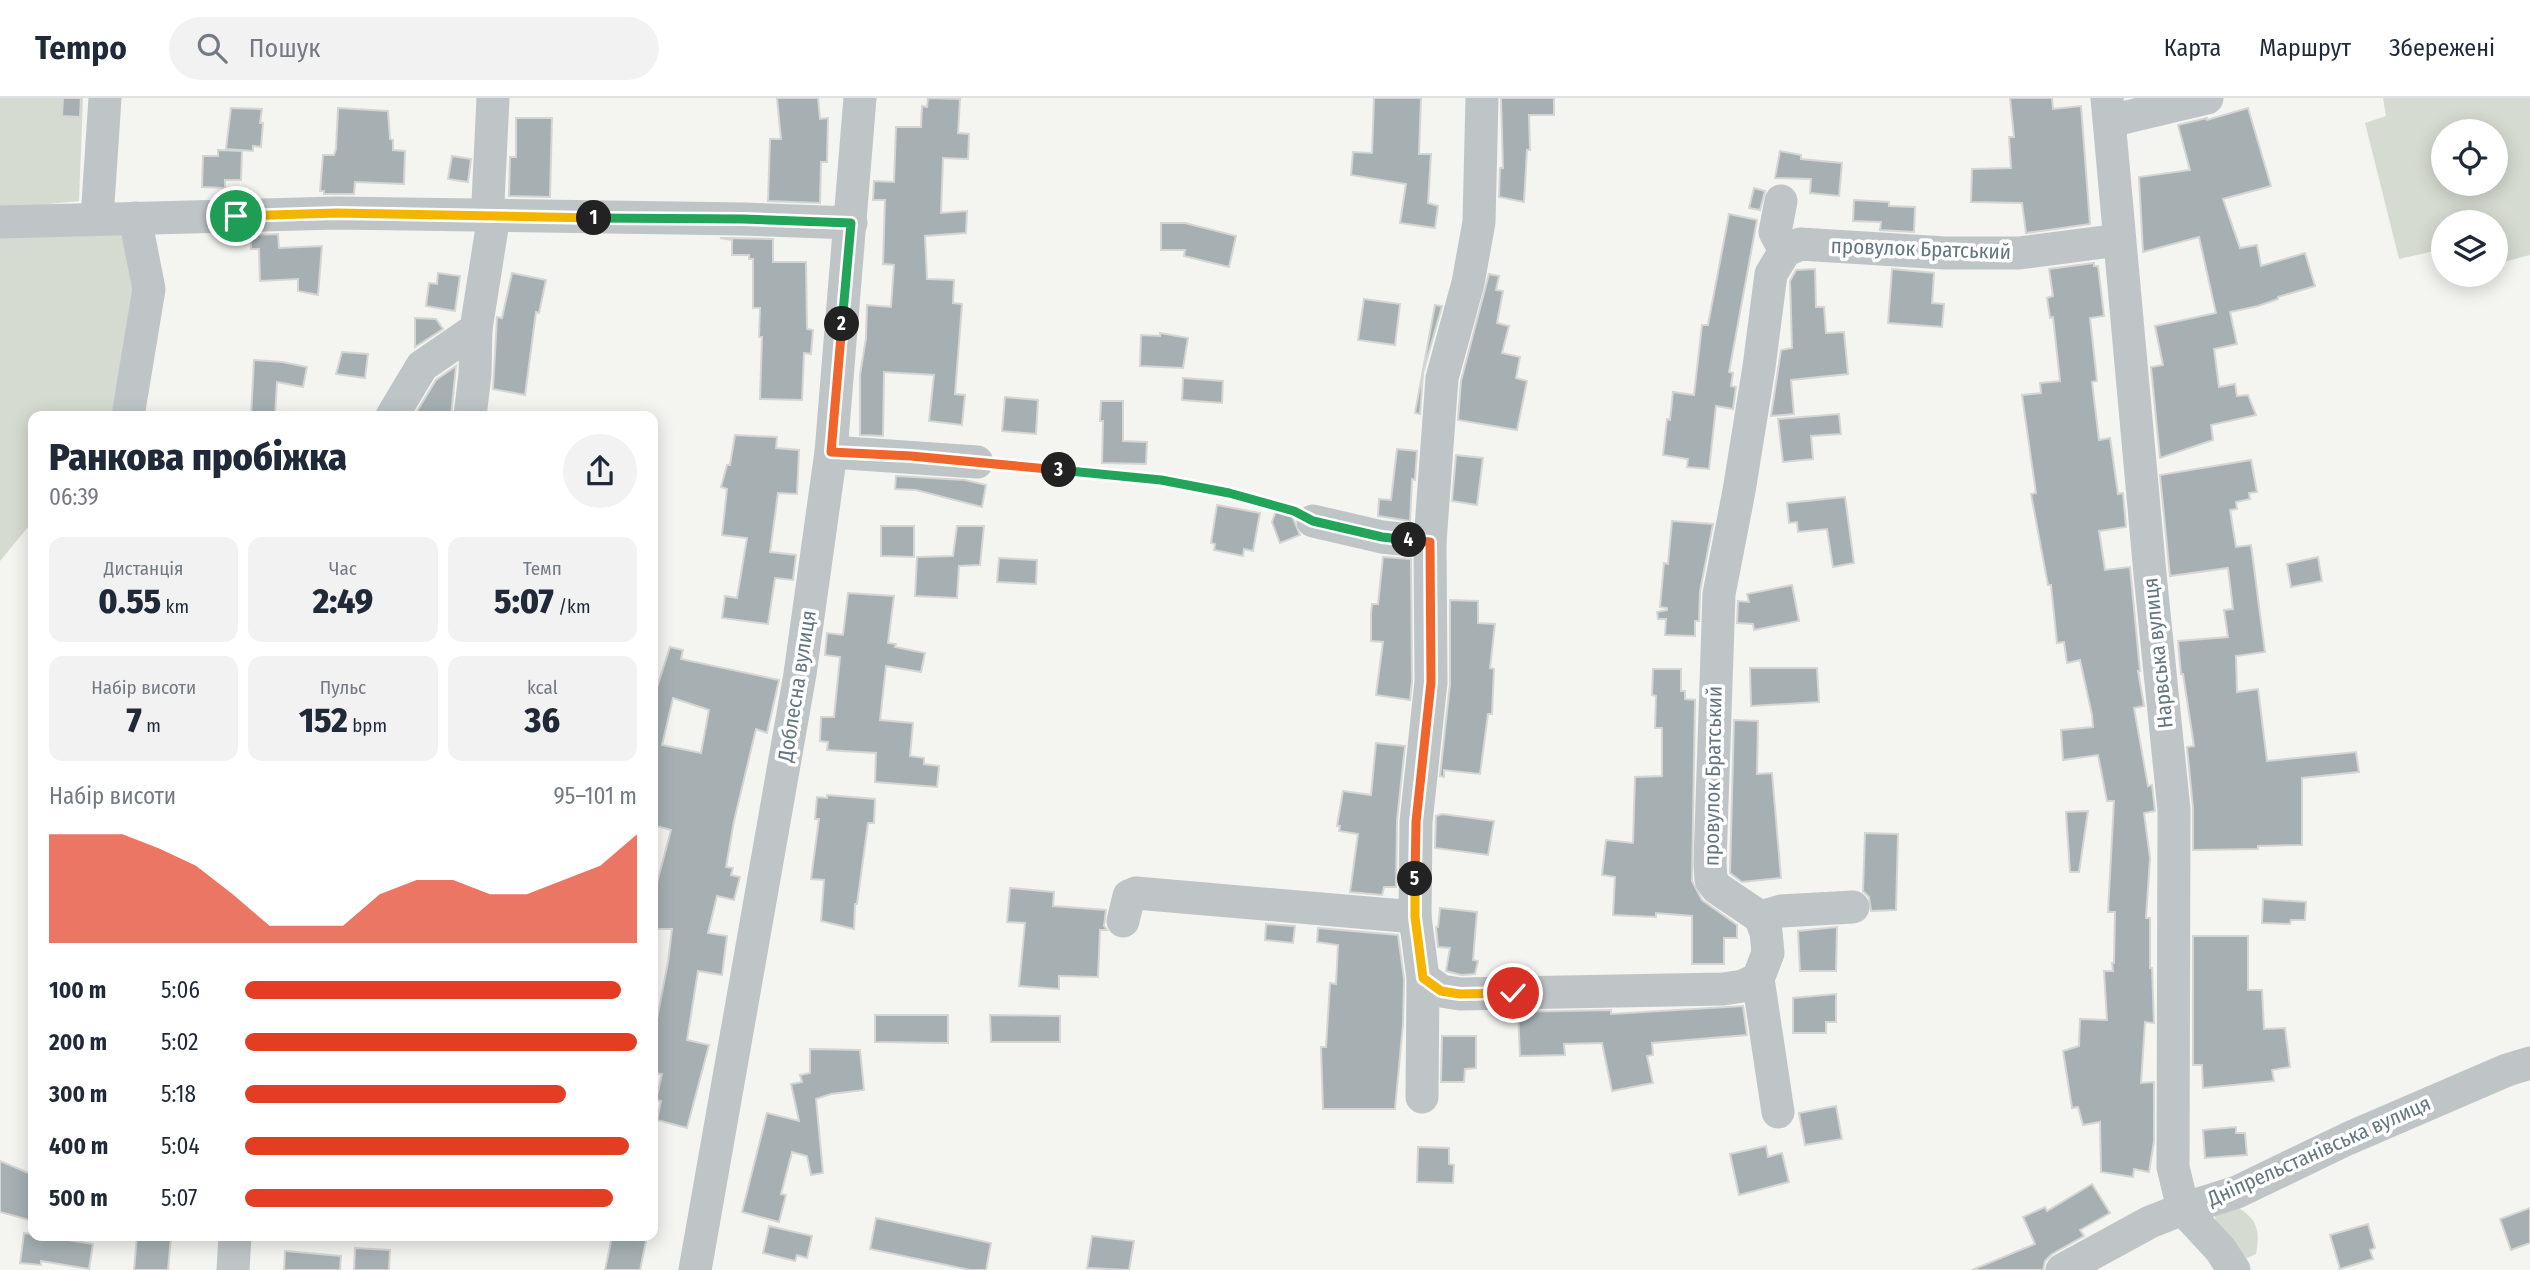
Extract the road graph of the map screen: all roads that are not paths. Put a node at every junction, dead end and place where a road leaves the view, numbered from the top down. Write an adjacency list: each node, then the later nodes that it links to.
1 (493, 98): 8 (street)
2 (860, 98): 12 (street, Доблесна вулиця)
3 (1482, 98): 22 (street)
4 (2207, 98): 6 (street)
5 (104, 99): 10 (street)
6 (2108, 110): 13 (street, Нарвська вулиця)
7 (1781, 201): 14 (street)
8 (490, 217): 9 (street); 12 (street); 15 (street)
9 (135, 218): 10 (street); 16 (street)
10 (97, 219): 11 (street)
11 (0, 222)
12 (851, 223): 19 (street, Доблесна вулиця)
13 (2119, 240): 14 (street, провулок Братський); 32 (street, Нарвська вулиця)
14 (1785, 251): 25 (street, провулок Братський)
15 (476, 328): 17 (street); 18 (street)
16 (129, 411)
17 (395, 411)
18 (471, 411)
19 (831, 452): 20 (street); 35 (street, Доблесна вулиця)
20 (978, 462)
21 (1313, 521): 22 (street)
22 (1430, 542): 24 (street)
23 (1853, 907): 25 (street)
24 (1415, 917): 26 (street); 27 (street)
25 (1760, 917): 28 (street)
26 (1123, 921)
27 (1423, 978): 28 (street); 30 (street)
28 (1758, 979): 31 (street)
29 (2530, 1063): 32 (street, Дніпрельстанівська вулиця)
30 (1422, 1097)
31 (1778, 1112)
32 (2183, 1209): 36 (street); 37 (street, Дніпрельстанівська вулиця)
33 (235, 1241): 34 (street)
34 (233, 1270)
35 (696, 1270)
36 (2062, 1270)
37 (2234, 1270)

